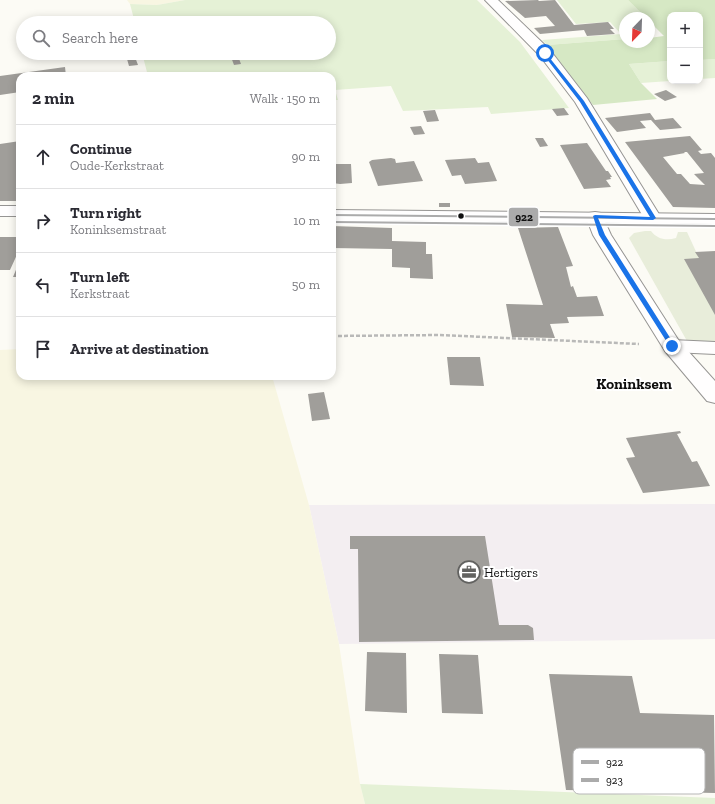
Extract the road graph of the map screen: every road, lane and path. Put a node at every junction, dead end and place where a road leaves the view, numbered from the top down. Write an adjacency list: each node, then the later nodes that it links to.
1 (491, 0): 6 (street)
2 (0, 211): 3 (street)
3 (16, 211)
4 (336, 215): 5 (street)
5 (595, 216): 6 (street); 9 (street)
6 (653, 218): 7 (street)
7 (715, 219)
8 (336, 336): 9 (path)
9 (672, 346): 10 (lane); 11 (street)
10 (715, 348)
11 (715, 395)

